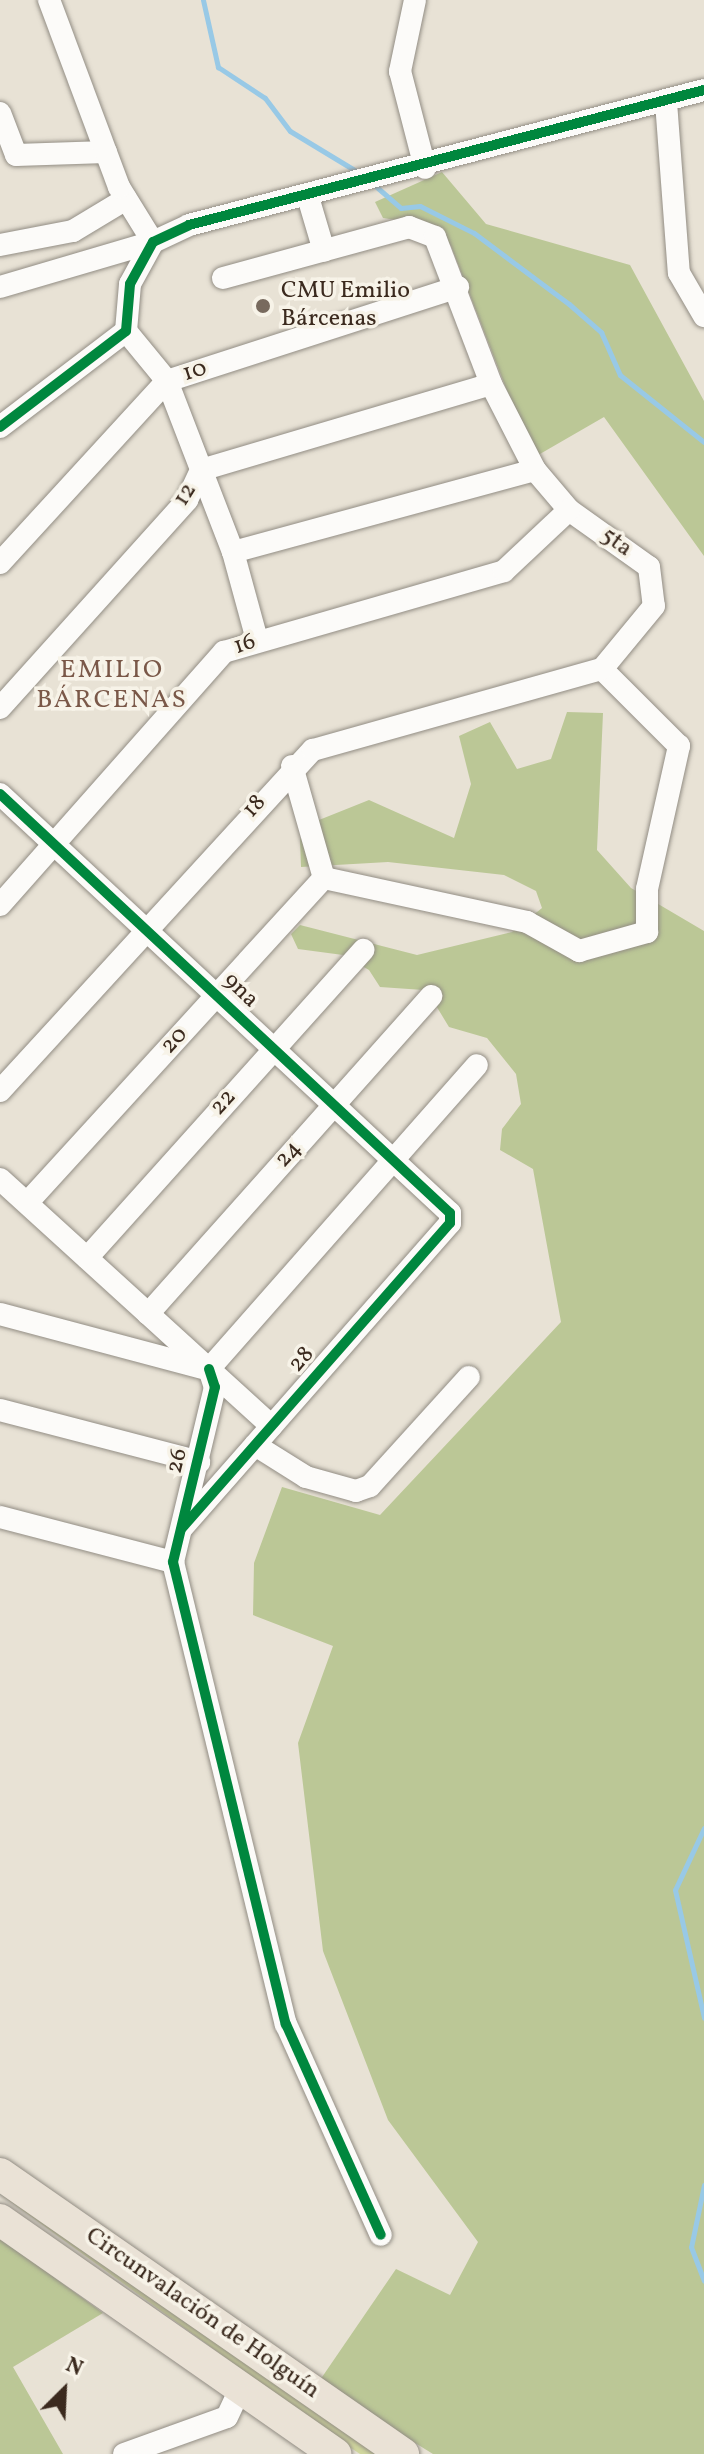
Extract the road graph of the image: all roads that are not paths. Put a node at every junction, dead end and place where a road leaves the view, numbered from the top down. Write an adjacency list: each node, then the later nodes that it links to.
1 (49, 0): 6 (street)
2 (415, 0): 7 (street)
3 (704, 90): 4 (street)
4 (666, 102): 7 (street); 16 (street)
5 (0, 113): 6 (street)
6 (106, 152): 9 (street)
7 (425, 168): 8 (street)
8 (308, 197): 10 (street); 12 (street)
9 (126, 199): 10 (street); 11 (street)
10 (153, 242): 14 (street); 17 (street)
11 (0, 245)
12 (324, 251): 13 (street); 15 (street, 5ta)
13 (223, 278)
14 (0, 287)
15 (458, 287): 18 (street, 10); 19 (street, 5ta)
16 (704, 316)
17 (126, 331): 18 (street); 20 (street)
18 (167, 381): 21 (street); 25 (street, 10)
19 (491, 384): 21 (street, 12); 22 (street, 5ta)
20 (0, 427)
21 (201, 470): 24 (street); 28 (street, 12)
22 (535, 470): 23 (street, 5ta); 24 (street)
23 (569, 510): 26 (street, 16); 27 (street, 5ta)
24 (233, 552): 26 (street)
25 (0, 563)
26 (257, 640): 31 (street, 16)
27 (602, 669): 29 (street, 18); 32 (street)
28 (0, 708)
29 (292, 766): 32 (street); 34 (street, 18)
30 (0, 794): 31 (street, 9na)
31 (53, 843): 33 (street, 16); 34 (street, 9na)
32 (324, 878): 36 (street, 20)
33 (0, 905)
34 (143, 929): 36 (street, 9na); 40 (street, 18)
35 (363, 950): 38 (street, 22)
36 (216, 995): 38 (street, 9na); 44 (street, 20)
37 (431, 996): 41 (street, 24)
38 (272, 1049): 41 (street, 9na); 46 (street, 22)
39 (477, 1065): 42 (street)
40 (0, 1091)
41 (332, 1107): 42 (street, 9na); 48 (street, 24)
42 (395, 1163): 45 (street, 9na); 49 (street)
43 (0, 1179): 44 (street)
44 (27, 1203): 46 (street)
45 (451, 1218): 52 (street, 28)
46 (87, 1258): 48 (street)
47 (0, 1314): 49 (street)
48 (148, 1314): 49 (street)
49 (209, 1369): 52 (street); 54 (street, 26)
50 (469, 1377): 53 (street)
51 (0, 1410): 54 (street)
52 (271, 1426): 53 (street, 28)
53 (255, 1445): 56 (street, 28)
54 (199, 1462): 56 (street, 26)
55 (0, 1517): 57 (street)
56 (182, 1528): 57 (street, 26)
57 (173, 1562): 60 (street)
58 (0, 2174): 64 (highway, Circunvalación de Holguín)
59 (0, 2220): 61 (highway, Circunvalación de Holguín)
60 (381, 2235)
61 (240, 2389): 62 (street); 63 (highway, Circunvalación de Holguín)
62 (124, 2454)
63 (336, 2454)
64 (403, 2454)

